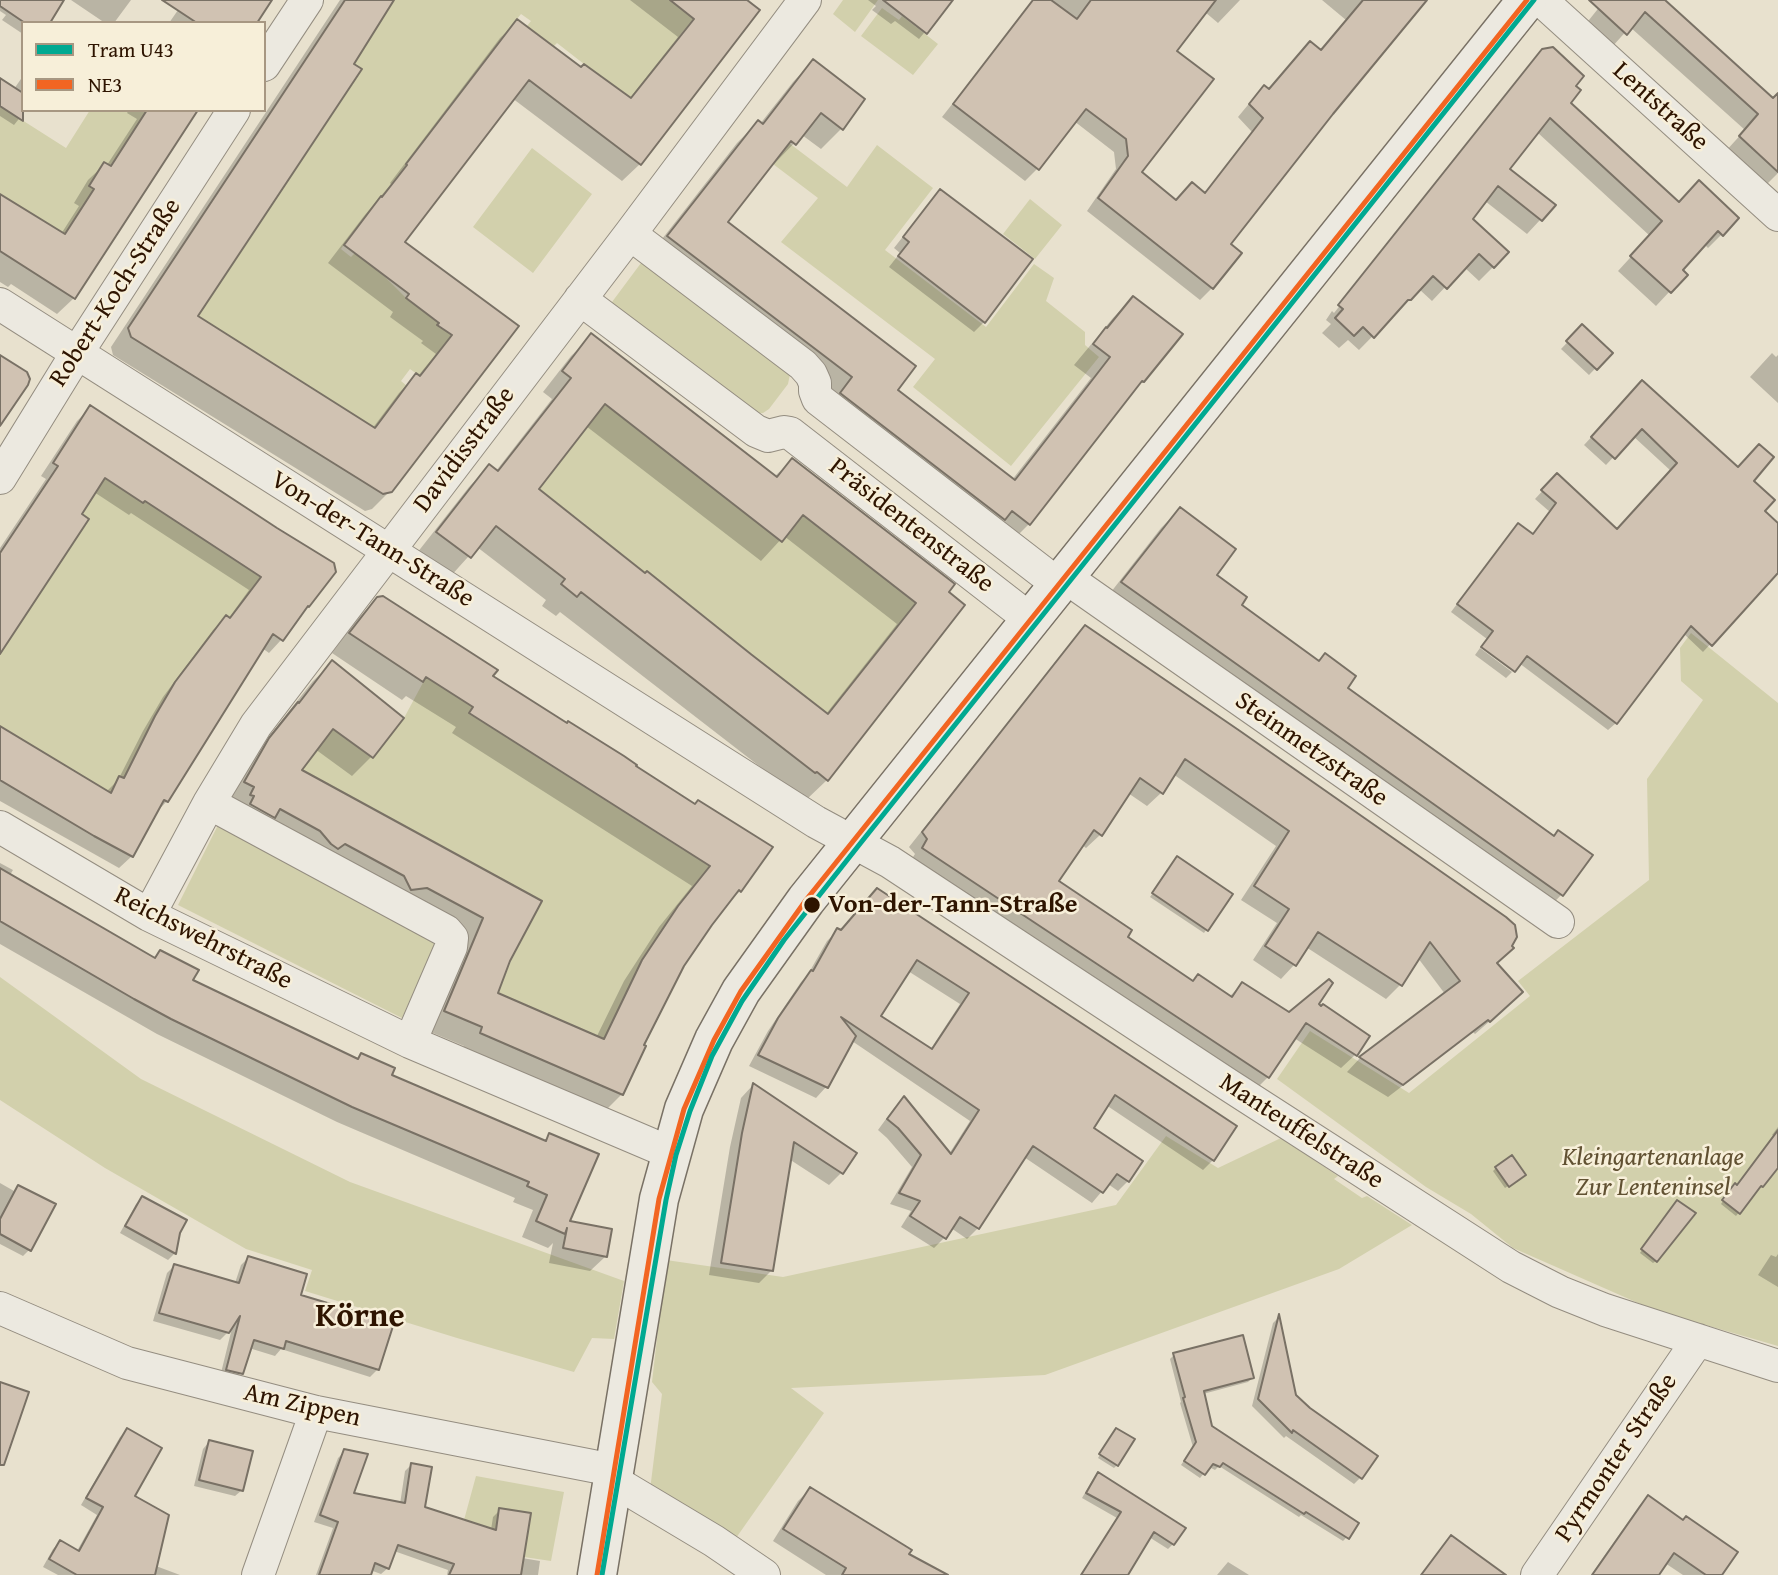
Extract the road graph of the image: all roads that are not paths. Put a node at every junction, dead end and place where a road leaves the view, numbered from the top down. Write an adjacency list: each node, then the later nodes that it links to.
1 (307, 0): 6 (street)
2 (805, 0): 5 (street, Davidisstraße)
3 (1527, 0): 17 (main road)
4 (1541, 0): 8 (street, Lentstraße)
5 (787, 13): 9 (street, Davidisstraße)
6 (266, 62)
7 (233, 112): 12 (street, Robert-Koch-Straße)
8 (1778, 215)
9 (630, 234): 10 (street, Davidisstraße); 13 (street)
10 (580, 299): 14 (street); 16 (street, Davidisstraße)
11 (0, 304): 12 (street, Von-der-Tann-Straße)
12 (77, 353): 15 (street, Robert-Koch-Straße); 16 (street, Von-der-Tann-Straße)
13 (818, 399): 14 (street); 17 (street, Präsidentenstraße)
14 (790, 433): 18 (street, Präsidentenstraße)
15 (0, 478)
16 (389, 551): 19 (street, Davidisstraße); 21 (street, Von-der-Tann-Straße)
17 (1062, 581): 18 (main road); 23 (street, Steinmetzstraße)
18 (1031, 620): 21 (main road)
19 (209, 803): 22 (street, Davidisstraße); 24 (street)
20 (0, 827): 22 (street, Reichswehrstraße)
21 (853, 842): 25 (main road); 27 (street, Manteuffelstraße)
22 (149, 915): 24 (street, Reichswehrstraße)
23 (1558, 922)
24 (410, 1042): 25 (street, Reichswehrstraße)
25 (671, 1153): 30 (main road)
26 (0, 1308): 29 (street, Am Zippen)
27 (1698, 1340): 28 (street, Manteuffelstraße); 34 (street, Pyrmonter Straße)
28 (1778, 1366)
29 (316, 1412): 30 (street, Am Zippen); 31 (street)
30 (613, 1475): 32 (main road); 33 (street)
31 (258, 1575)
32 (597, 1575)
33 (764, 1575)
34 (1537, 1575)

